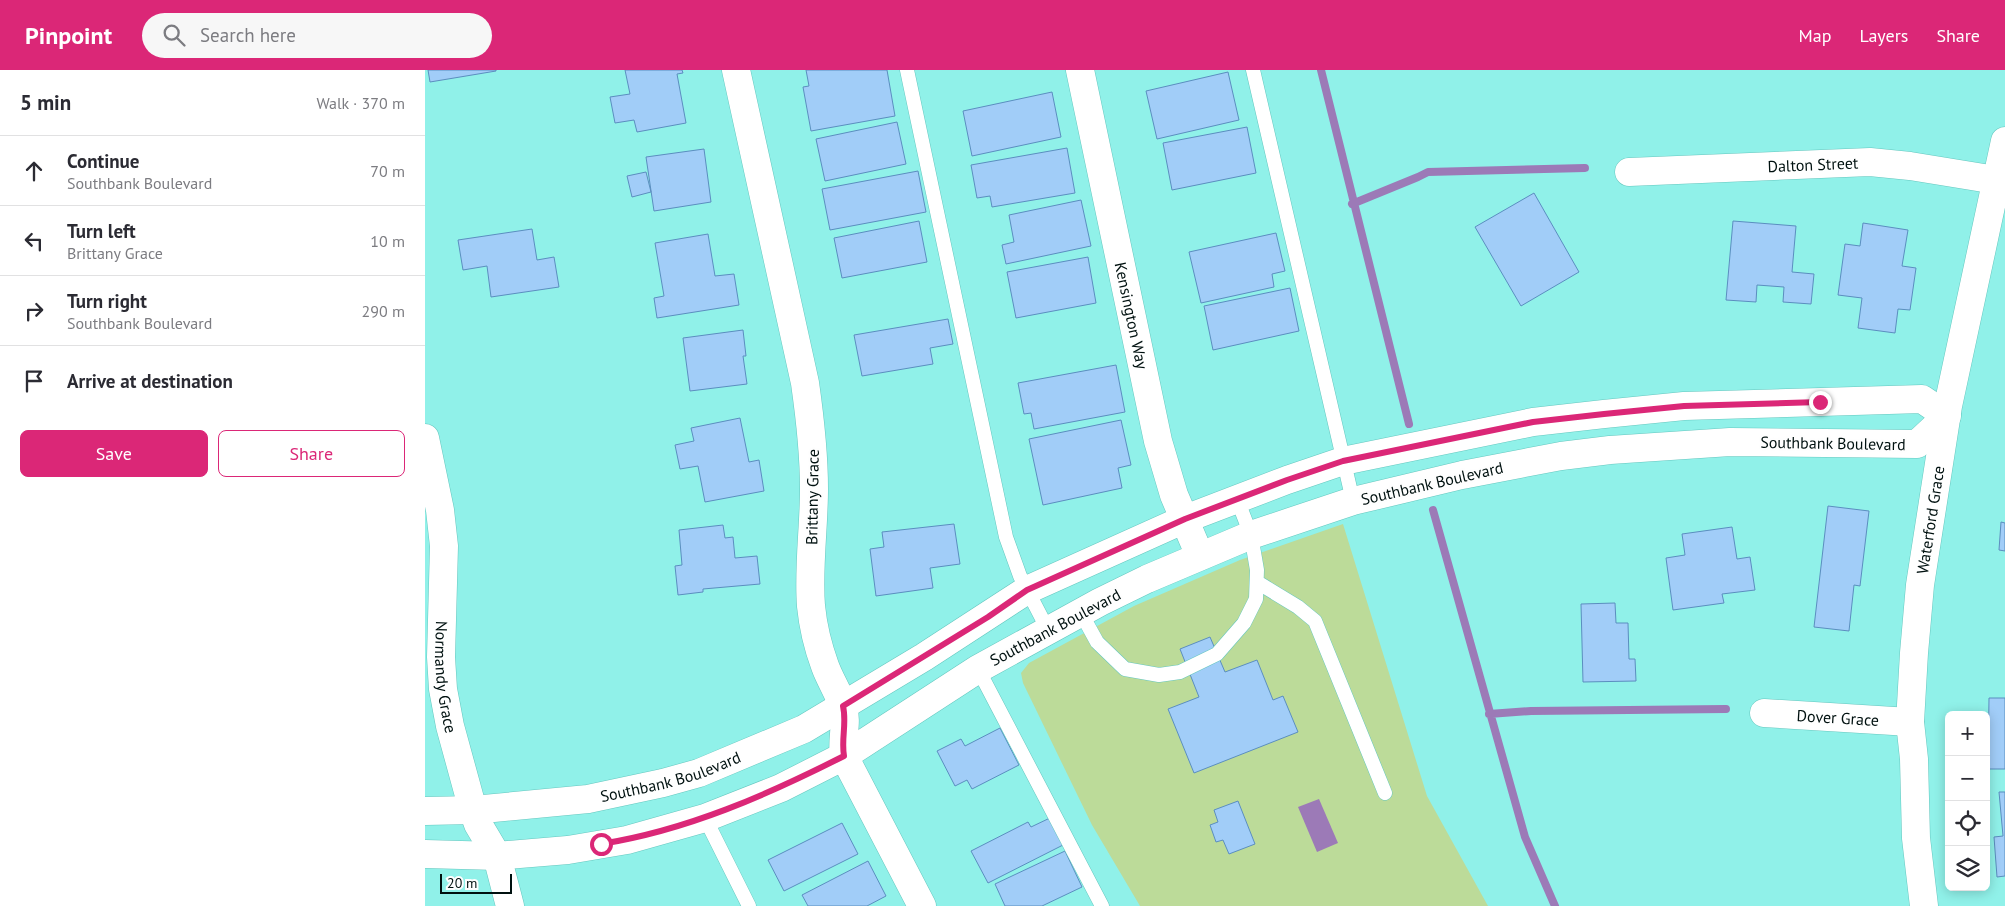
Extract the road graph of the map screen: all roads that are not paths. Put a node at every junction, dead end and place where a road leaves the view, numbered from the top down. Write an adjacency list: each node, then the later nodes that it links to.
1 (736, 70): 21 (street, Brittany Grace)
2 (907, 70): 17 (lane)
3 (1080, 70): 13 (street, Kensington Way)
4 (1253, 70): 10 (lane)
5 (2005, 141): 7 (street, Waterford Grace)
6 (1629, 172): 7 (street, Dalton Street)
7 (1996, 180): 8 (street, Waterford Grace)
8 (1947, 416): 10 (street, Southbank Boulevard); 12 (street, Southbank Boulevard); 23 (street, Waterford Grace)
9 (425, 438): 26 (street, Normandy Grace)
10 (1343, 461): 11 (street, Southbank Boulevard); 12 (lane)
11 (1237, 499): 13 (street, Southbank Boulevard); 14 (lane)
12 (1353, 501): 14 (street, Southbank Boulevard)
13 (1185, 519): 15 (street, Kensington Way); 17 (street, Southbank Boulevard)
14 (1251, 535): 15 (street, Southbank Boulevard); 16 (lane)
15 (1200, 556): 18 (street, Southbank Boulevard)
16 (1257, 582): 18 (lane); 25 (lane)
17 (1027, 590): 19 (lane); 21 (street, Southbank Boulevard)
18 (1081, 612): 19 (street, Southbank Boulevard)
19 (1048, 630): 20 (street, Southbank Boulevard)
20 (979, 669): 24 (street, Southbank Boulevard); 34 (lane)
21 (843, 706): 24 (street, Brittany Grace); 26 (street, Southbank Boulevard)
22 (1764, 713): 23 (street, Dover Grace)
23 (1910, 722): 35 (street, Waterford Grace)
24 (844, 756): 28 (street, Southbank Boulevard); 33 (street, Brittany Grace)
25 (1385, 793)
26 (473, 810): 27 (street, Southbank Boulevard); 30 (street, Normandy Grace)
27 (425, 811)
28 (705, 818): 30 (street, Southbank Boulevard); 32 (lane)
29 (425, 854): 30 (street, Southbank Boulevard)
30 (497, 856): 31 (street, Normandy Grace)
31 (510, 906)
32 (749, 906)
33 (922, 906)
34 (1102, 906)
35 (1925, 906)

